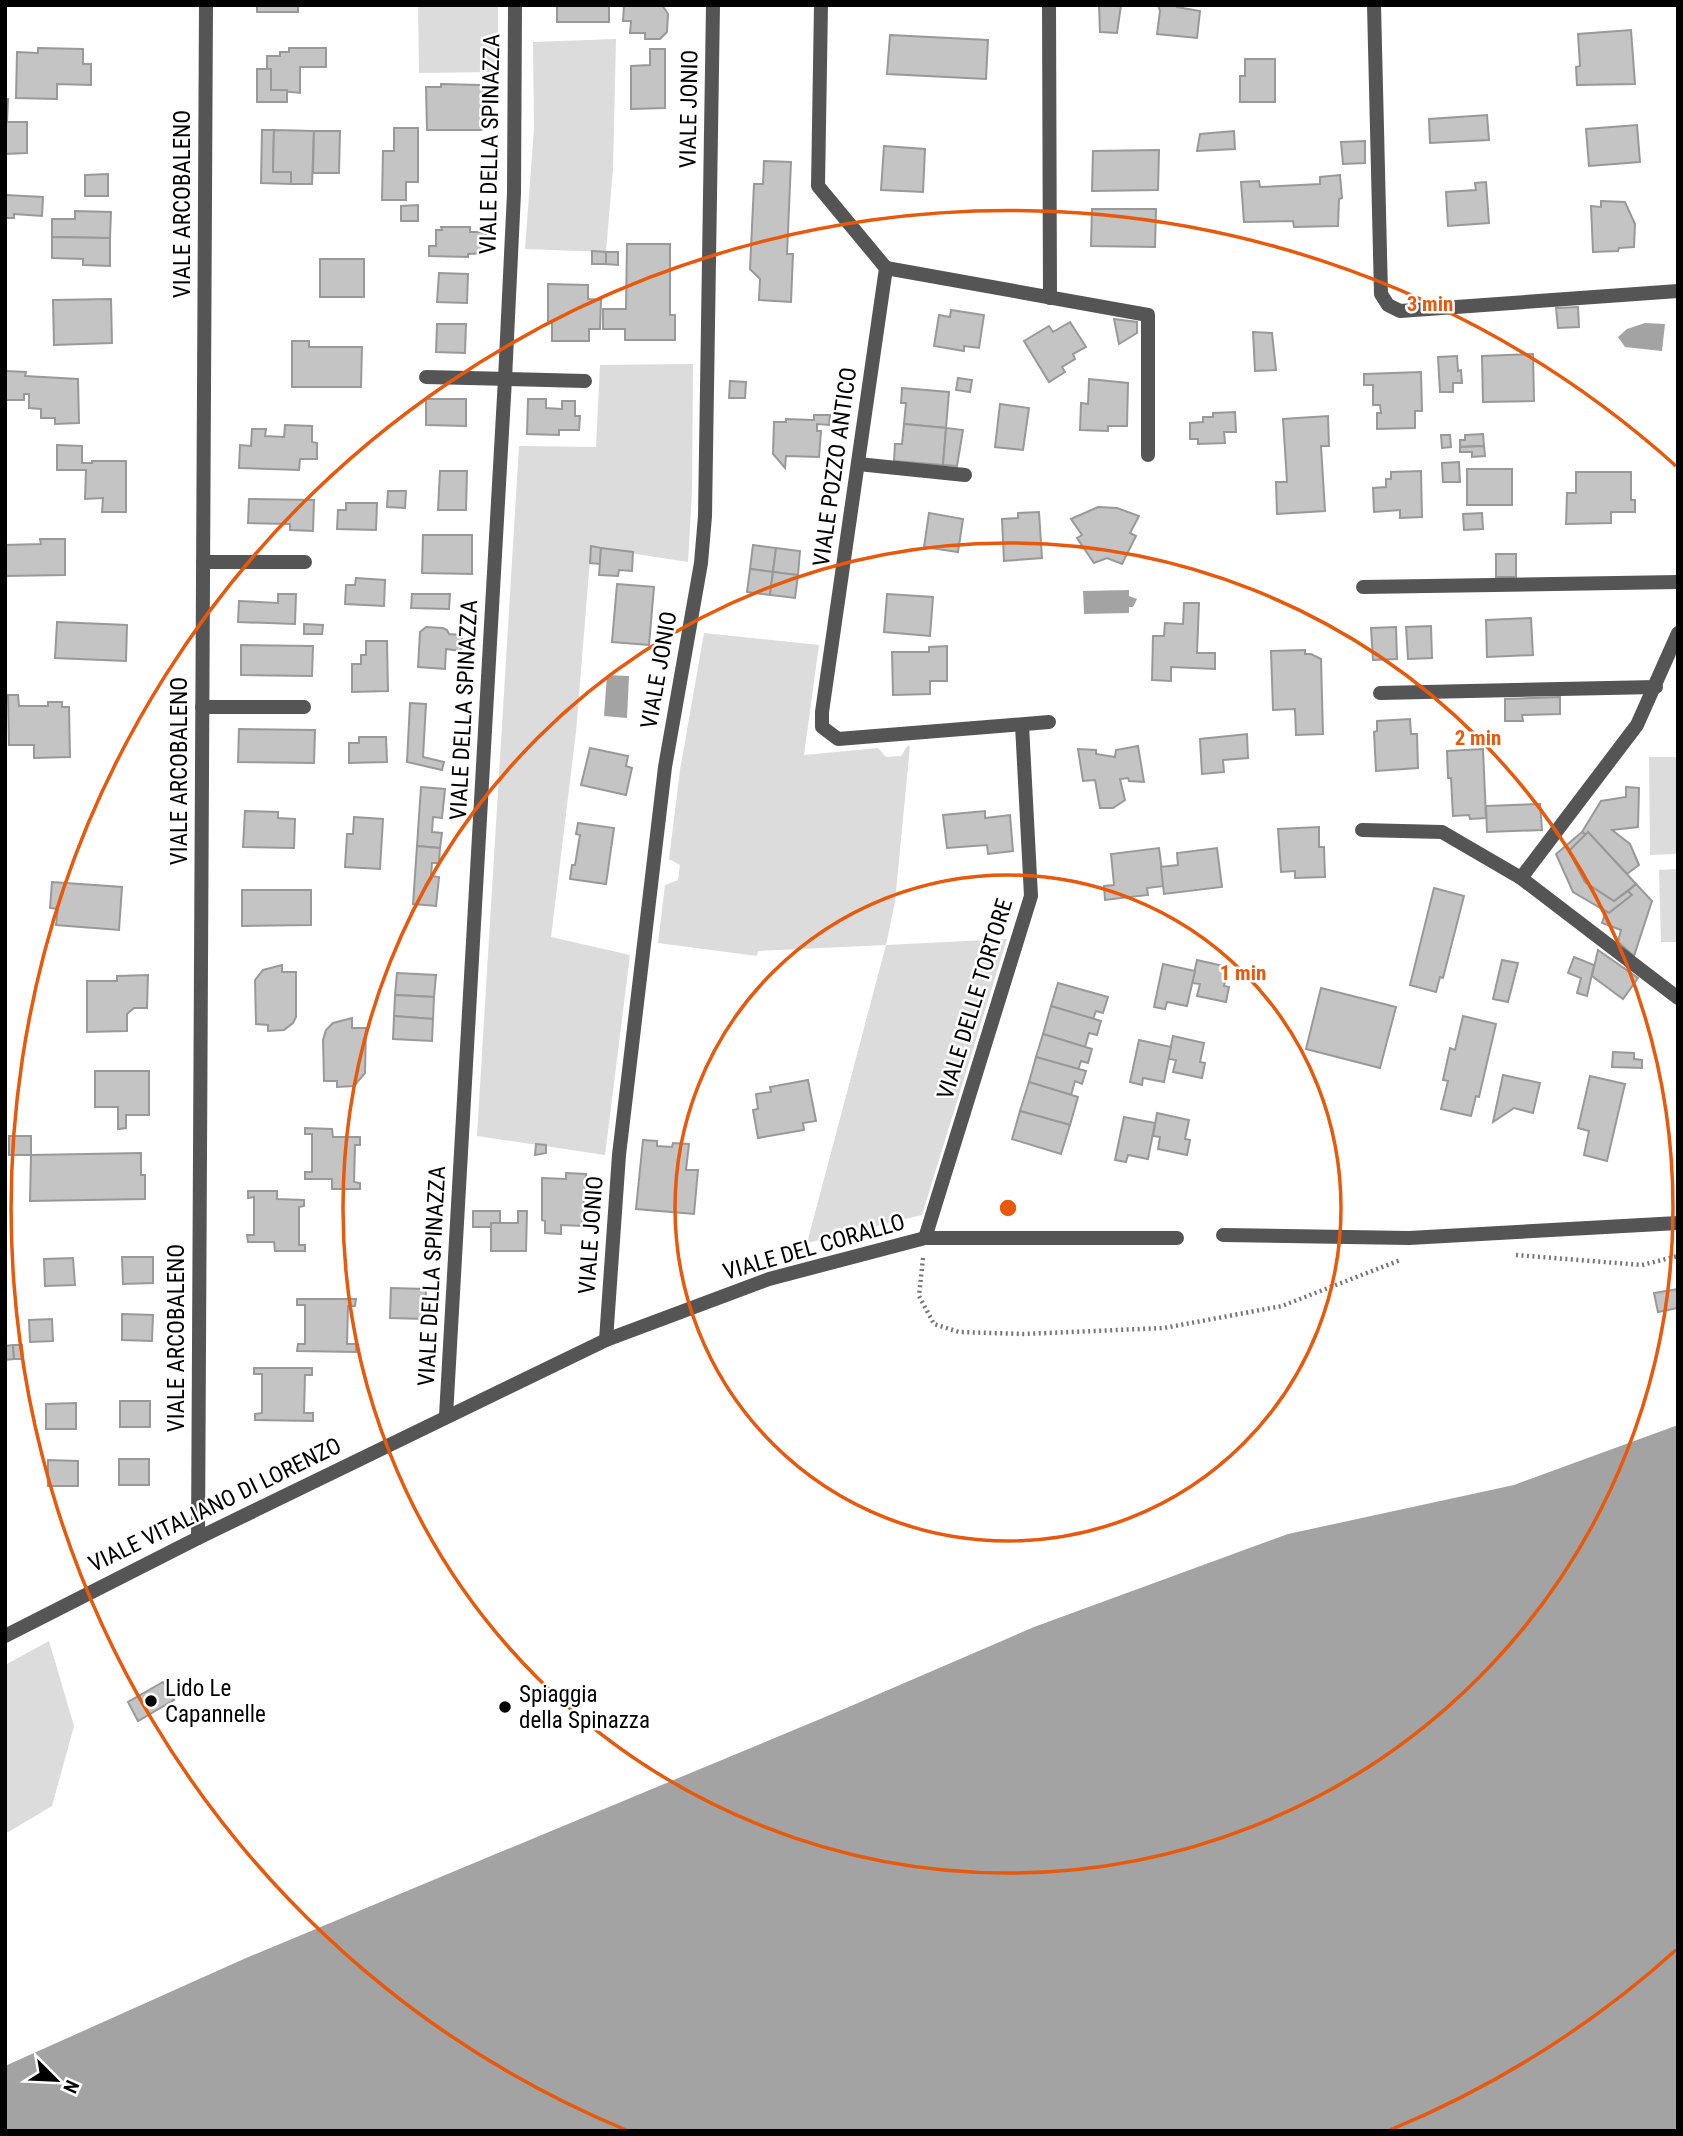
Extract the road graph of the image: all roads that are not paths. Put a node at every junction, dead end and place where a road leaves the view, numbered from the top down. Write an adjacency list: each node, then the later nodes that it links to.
1 (206, 5): 16 (street, VIALE ARCOBALENO)
2 (515, 5): 11 (street, VIALE DELLA SPINAZZA)
3 (713, 5): 34 (street, VIALE JONIO)
4 (821, 5): 7 (street)
5 (1049, 5): 9 (street)
6 (1374, 5): 8 (street)
7 (886, 268): 9 (street); 14 (street, VIALE POZZO ANTICO)
8 (1678, 291)
9 (1050, 298): 13 (street)
10 (426, 377): 11 (street)
11 (505, 379): 12 (street); 35 (street, VIALE DELLA SPINAZZA)
12 (585, 381)
13 (1148, 455)
14 (858, 464): 15 (street); 26 (street, VIALE POZZO ANTICO)
15 (965, 475)
16 (203, 562): 17 (street); 23 (street, VIALE ARCOBALENO)
17 (304, 562)
18 (1678, 582): 19 (street)
19 (1363, 587)
20 (1678, 633): 21 (street)
21 (1656, 687): 22 (street); 28 (street)
22 (1380, 693)
23 (202, 707): 24 (street); 36 (street, VIALE ARCOBALENO)
24 (304, 707)
25 (1049, 722): 26 (street, VIALE POZZO ANTICO)
26 (1022, 724): 33 (street, VIALE DELLE TORTORE)
27 (1362, 830): 28 (street)
28 (1521, 878): 29 (street)
29 (1678, 998)
30 (1678, 1223): 31 (street)
31 (1223, 1235)
32 (1177, 1237): 33 (street, VIALE DEL CORALLO)
33 (925, 1238): 34 (street, VIALE DEL CORALLO)
34 (606, 1340): 35 (street, VIALE DEL CORALLO)
35 (446, 1416): 36 (street, VIALE VITALIANO DI LORENZO)
36 (198, 1538): 37 (street, VIALE VITALIANO DI LORENZO)
37 (5, 1636)

